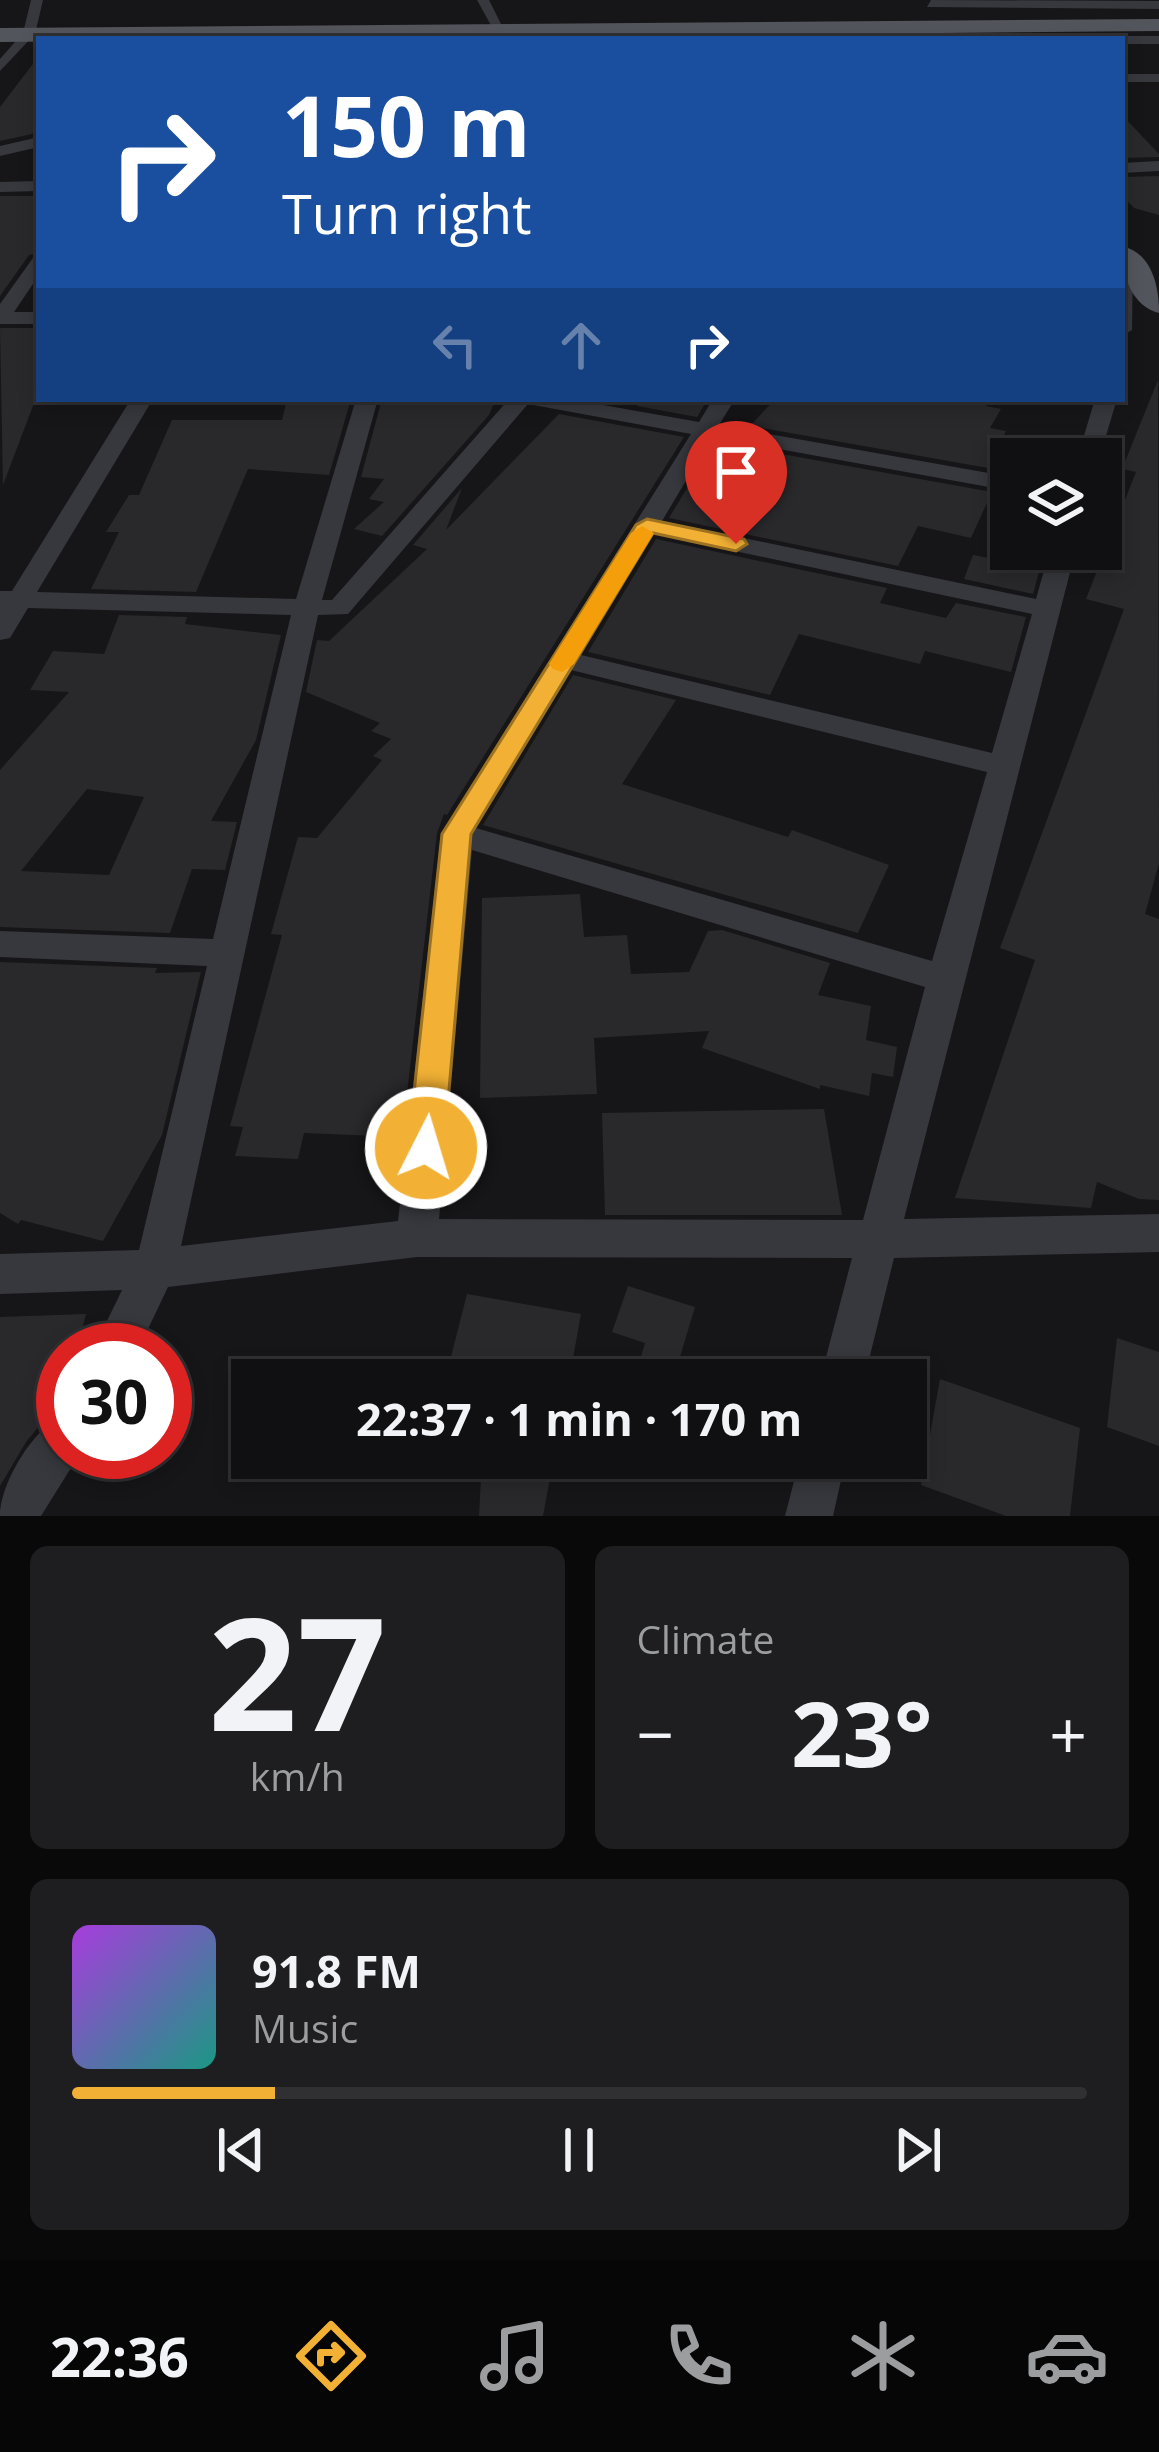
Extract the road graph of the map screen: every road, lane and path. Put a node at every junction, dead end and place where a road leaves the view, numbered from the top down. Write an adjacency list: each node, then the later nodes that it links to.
1 (37, 0): 11 (street)
2 (483, 0): 6 (street)
3 (1159, 4): 4 (street)
4 (950, 23): 5 (main road); 6 (main road)
5 (1159, 27)
6 (503, 33): 7 (main road); 8 (main road)
7 (417, 36)
8 (473, 36)
9 (1125, 40): 10 (street)
10 (1159, 40)
11 (13, 50)
12 (1125, 78): 13 (street)
13 (1159, 78)
14 (36, 143): 15 (street)
15 (0, 152)
16 (1159, 166): 17 (street)
17 (1125, 168)
18 (36, 186): 19 (street)
19 (0, 187)
20 (1125, 227): 23 (main road)
21 (1125, 260): 24 (main road)
22 (36, 266): 25 (street)
23 (1159, 267)
24 (1159, 303)
25 (0, 318): 26 (street)
26 (36, 318)
27 (140, 402): 38 (street)
28 (366, 402): 39 (street)
29 (518, 402): 39 (street)
30 (551, 402): 33 (street)
31 (722, 402): 33 (street)
32 (1105, 402): 34 (street)
33 (706, 428): 35 (street); 36 (street)
34 (1094, 438)
35 (990, 480)
36 (647, 525): 40 (street); 42 (street)
37 (1057, 570): 40 (street)
38 (9, 600): 39 (street); 41 (street)
39 (306, 609): 46 (street)
40 (1047, 609): 43 (street)
41 (0, 632)
42 (564, 659): 43 (street); 44 (street)
43 (1004, 766): 47 (street)
44 (457, 834): 47 (street); 49 (street)
45 (0, 944): 46 (street)
46 (224, 953): 51 (street)
47 (945, 979): 50 (street)
48 (1159, 1232): 50 (street)
49 (417, 1238): 50 (street); 51 (street)
50 (876, 1239): 54 (street)
51 (155, 1269): 52 (street); 53 (street)
52 (0, 1274)
53 (128, 1323)
54 (847, 1359)
55 (37, 1479): 57 (street)
56 (818, 1479): 58 (street)
57 (13, 1516)
58 (809, 1516)

